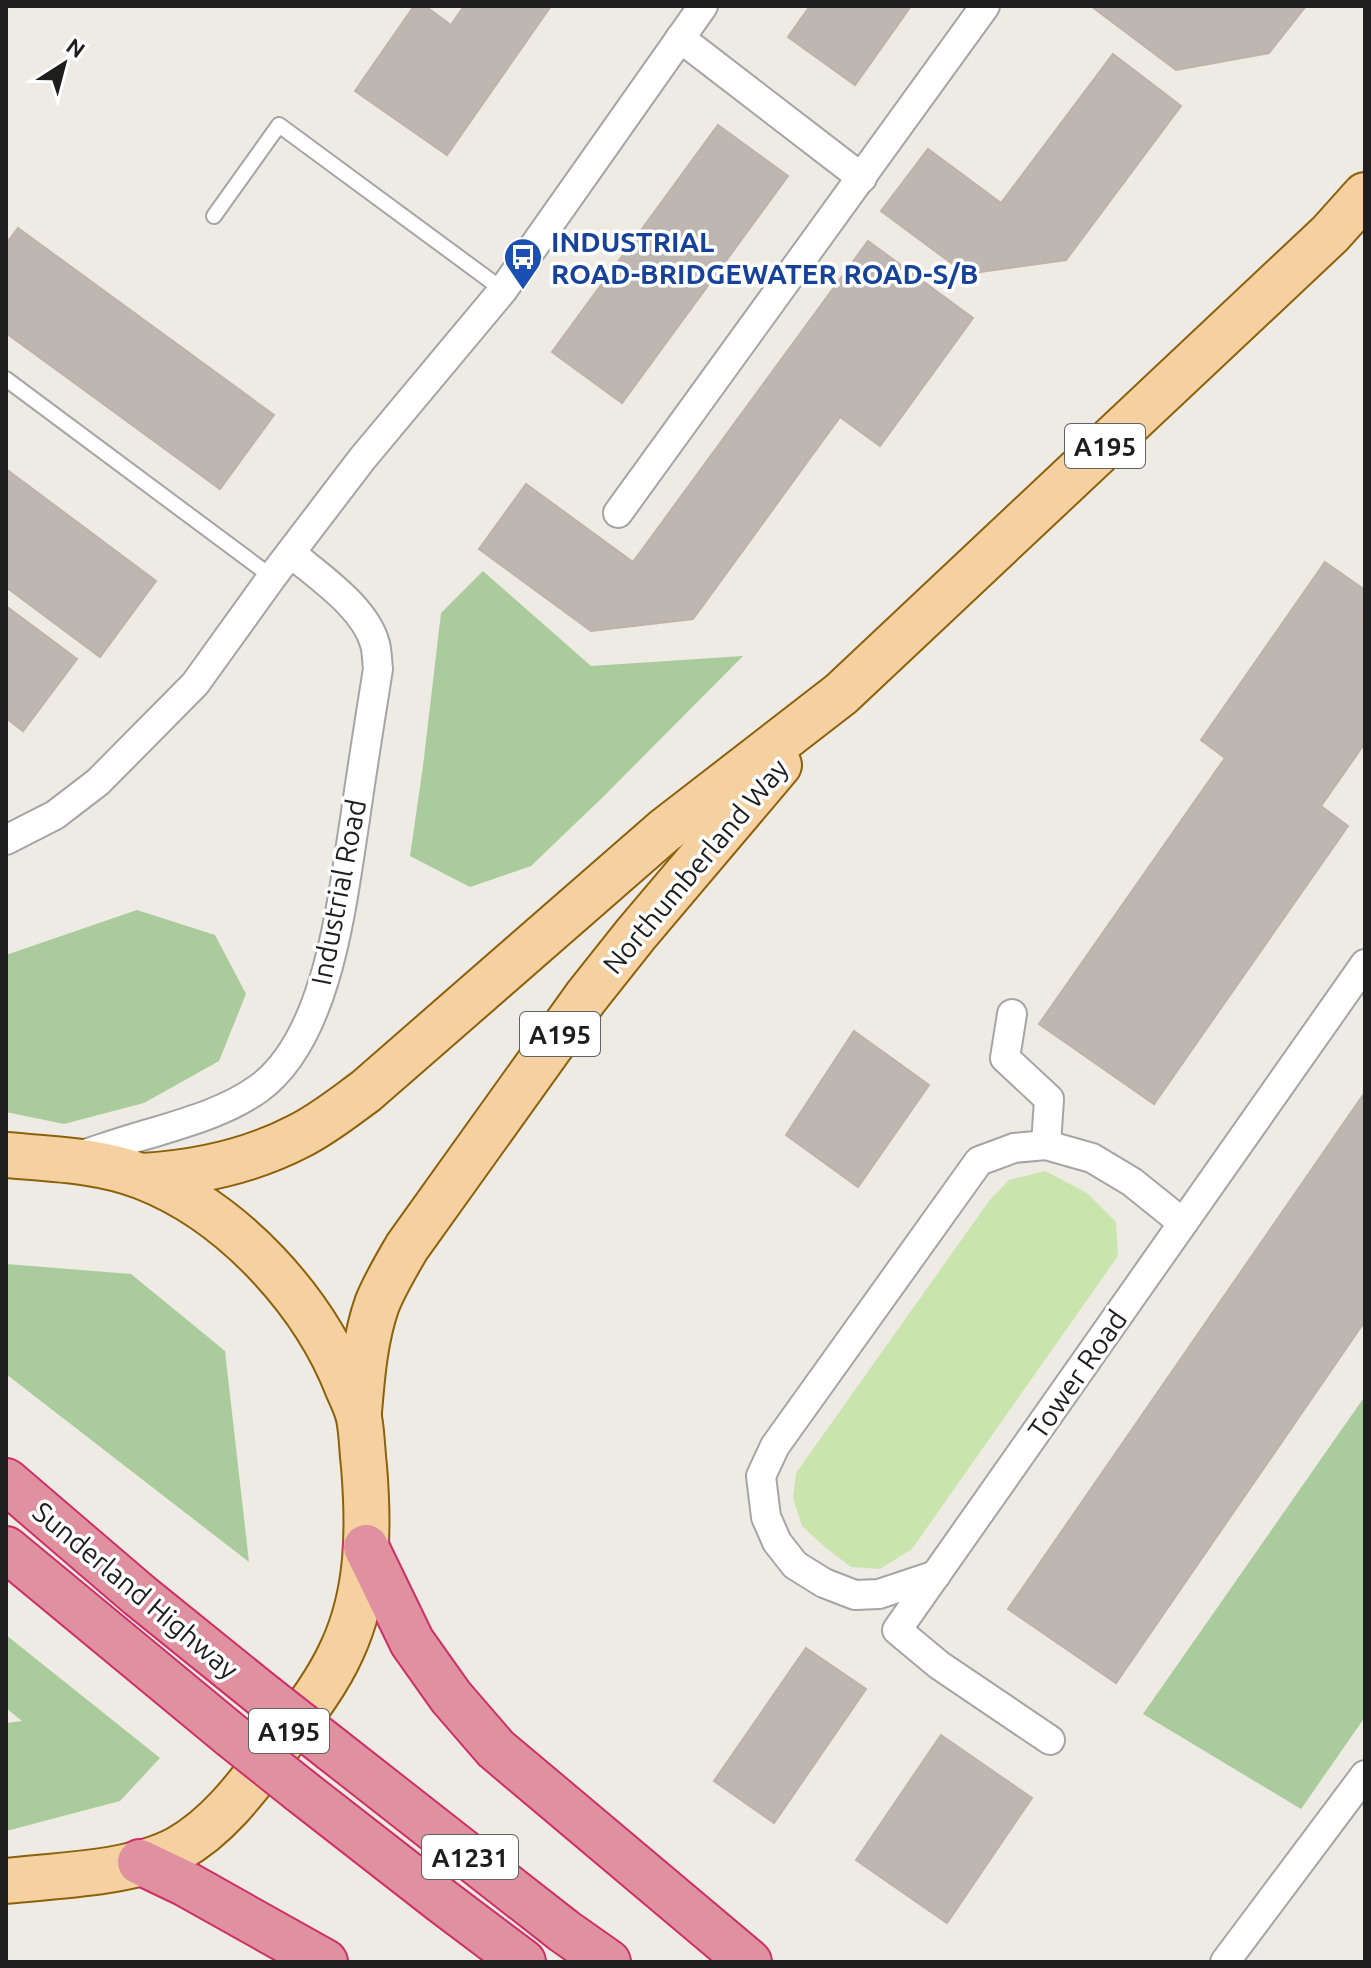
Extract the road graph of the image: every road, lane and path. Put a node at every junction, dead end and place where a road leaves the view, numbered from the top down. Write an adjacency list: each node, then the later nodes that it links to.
1 (703, 6): 3 (street)
2 (985, 6): 4 (street)
3 (680, 38): 4 (street); 7 (street)
4 (862, 178): 9 (street)
5 (1365, 195): 12 (main road, Northumberland Way / A195)
6 (214, 216): 7 (lane)
7 (503, 290): 10 (street)
8 (6, 379): 11 (lane)
9 (618, 513)
10 (291, 553): 11 (street); 18 (street, Industrial Road)
11 (272, 577): 13 (street)
12 (841, 694): 19 (main road, Northumberland Way / A195); 21 (main road, Northumberland Way / A195)
13 (6, 840)
14 (1365, 964): 20 (street, Tower Road)
15 (1012, 1014): 16 (street)
16 (1046, 1145): 20 (street); 25 (street)
17 (6, 1155): 18 (main road, A195)
18 (64, 1160): 19 (main road, A195)
19 (142, 1176): 21 (main road, A195)
20 (1183, 1223): 25 (street, Tower Road)
21 (359, 1417): 23 (main road, A195)
22 (6, 1481): 32 (highway, Sunderland Highway / A1231, bridge)
23 (366, 1547): 28 (main road, A195); 33 (highway)
24 (6, 1549): 31 (highway, Sunderland Highway / A1231, bridge)
25 (936, 1575): 26 (street, Tower Road)
26 (1050, 1740)
27 (1365, 1775): 34 (street)
28 (140, 1862): 29 (main road, A195); 30 (highway)
29 (6, 1881)
30 (325, 1962)
31 (523, 1962)
32 (608, 1962)
33 (749, 1962)
34 (1225, 1962)

